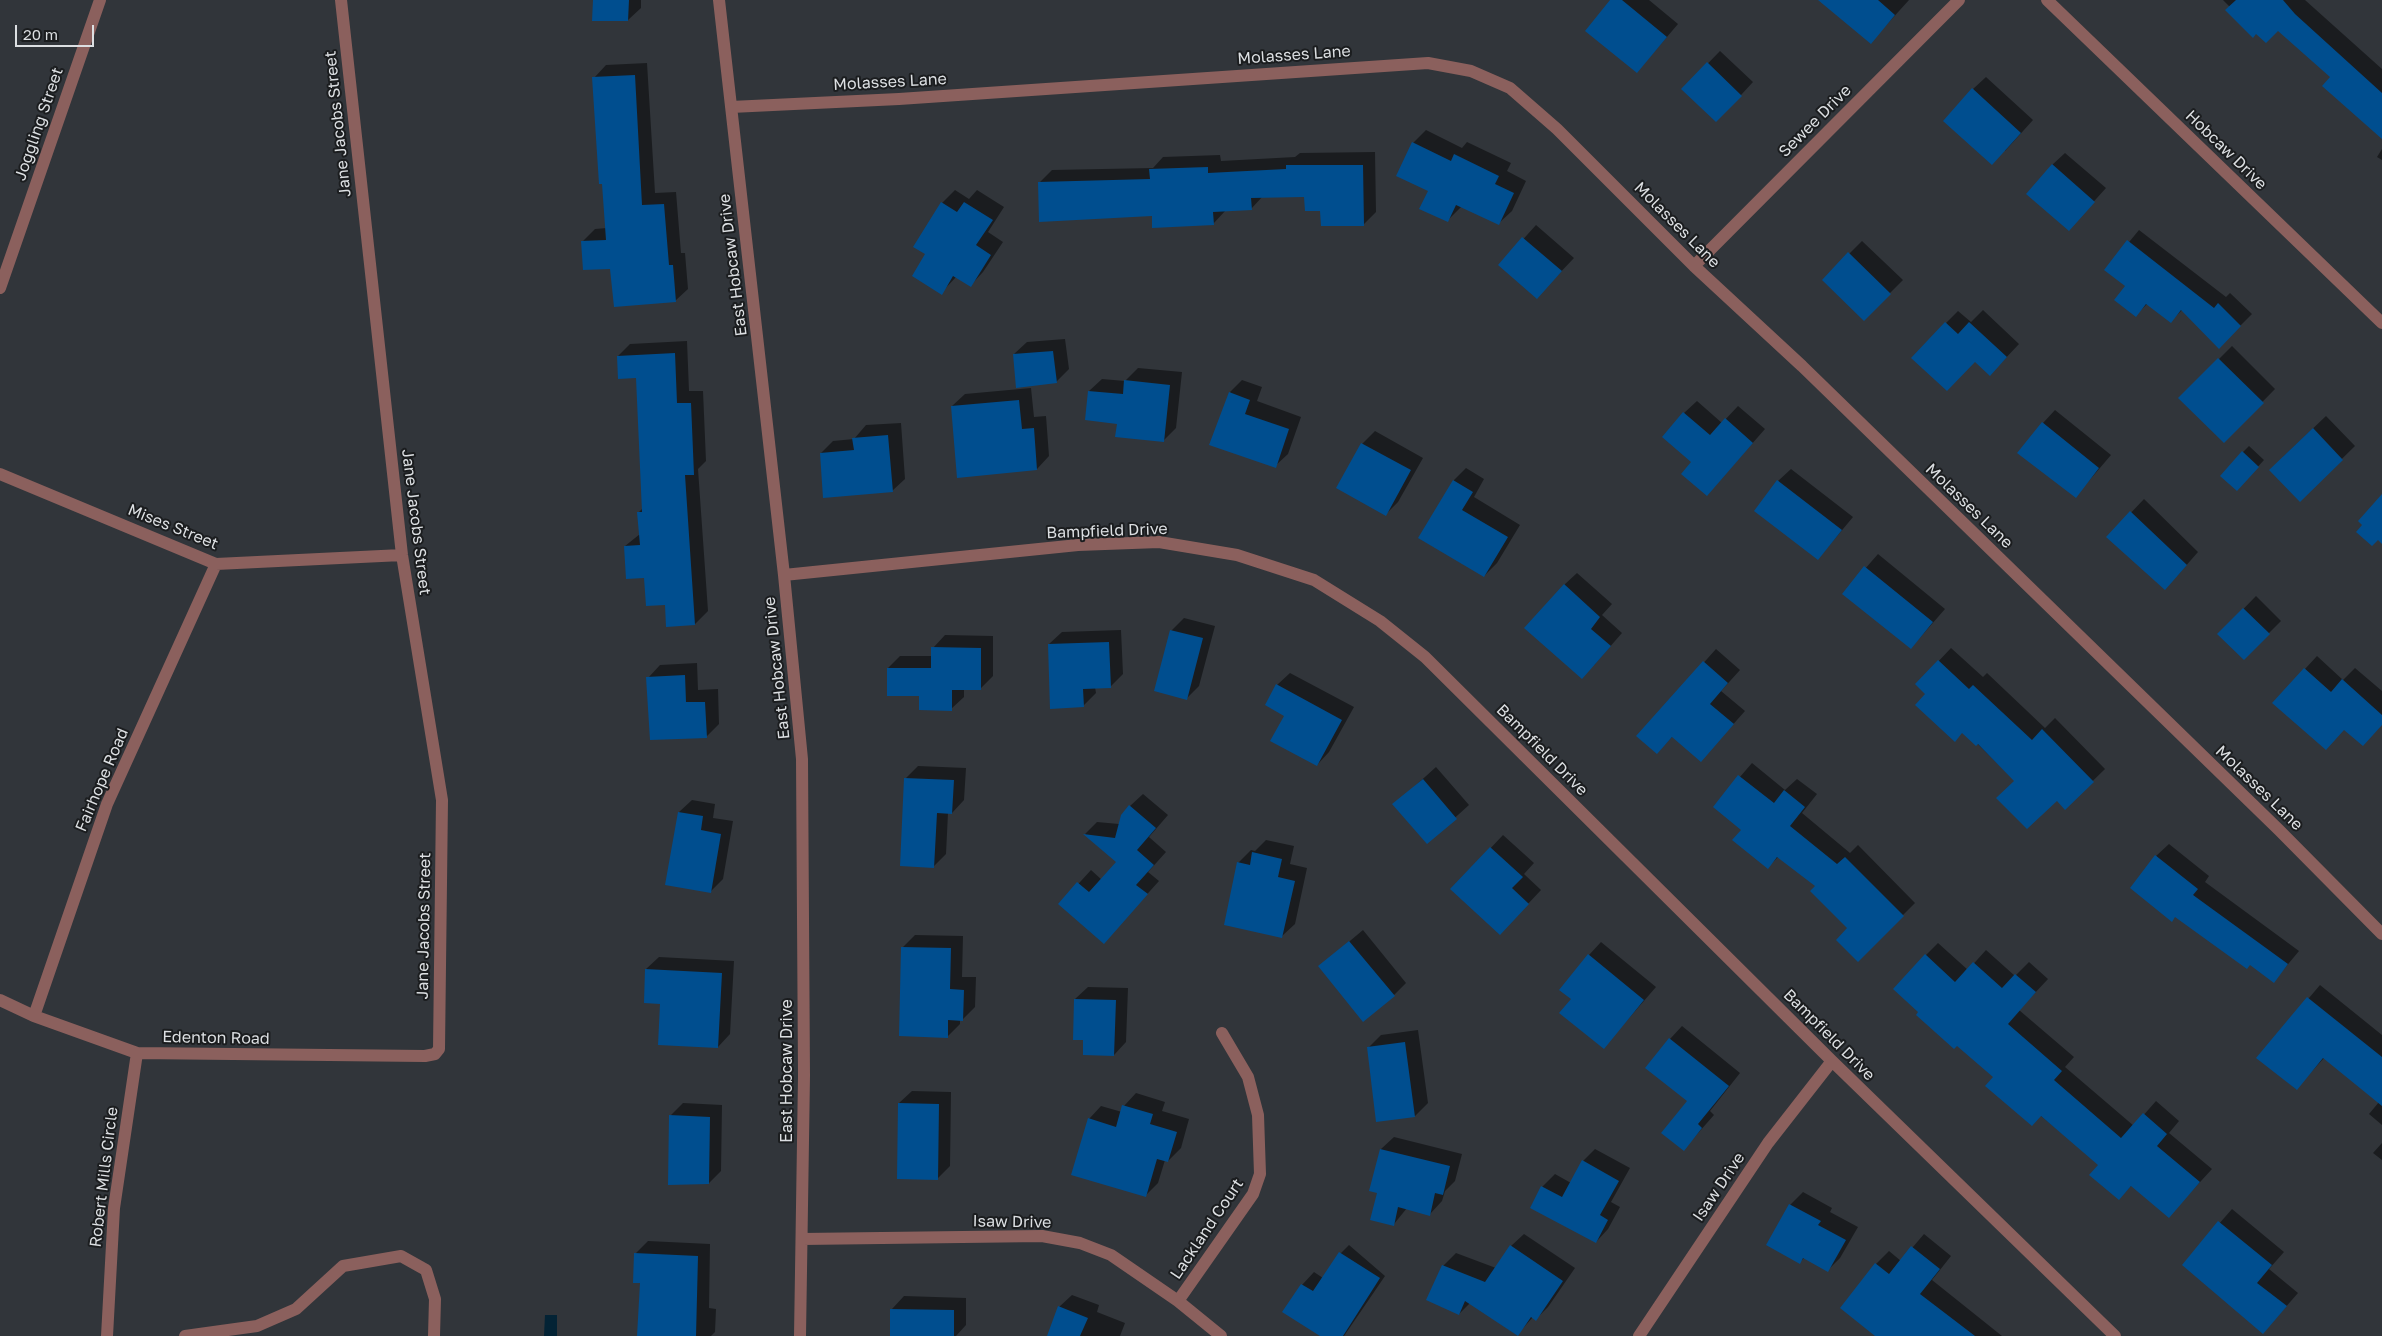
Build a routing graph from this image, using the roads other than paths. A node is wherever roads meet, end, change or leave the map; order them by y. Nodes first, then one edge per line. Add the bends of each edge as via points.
1 (100, 0) edge
2 (341, 0) edge
3 (719, 0) edge
4 (1959, 0) edge
5 (2047, 0) edge
6 (731, 107) junction
7 (1694, 266) junction
8 (0, 288) edge
9 (2382, 323) edge
10 (0, 474) edge
11 (402, 555) junction
12 (216, 564) junction
13 (784, 575) junction
14 (2382, 934) edge
15 (0, 1000) edge
16 (34, 1016) junction
17 (1222, 1032) dead end
18 (439, 1049) joint
19 (137, 1053) junction
20 (1832, 1061) junction
21 (802, 1239) junction
22 (1178, 1301) junction
23 (107, 1336) edge
24 (185, 1336) edge
25 (434, 1336) edge
26 (800, 1336) edge
27 (1221, 1336) edge
28 (1639, 1336) edge
29 (2115, 1336) edge

1 - 8 street, Joggling Street
2 - 11 street, Jane Jacobs Street
3 - 6 street, East Hobcaw Drive
4 - 7 street, Sewee Drive
5 - 9 street, Hobcaw Drive
6 - 7 street, Molasses Lane via 899,99 1428,63 1472,71 1510,88 1557,128
6 - 13 street, East Hobcaw Drive
7 - 14 street, Molasses Lane via 1873,435
10 - 12 street, Mises Street
11 - 12 street, Mises Street
11 - 18 street, Jane Jacobs Street via 442,800
12 - 16 street, Fairhope Road via 107,804
13 - 20 street, Bampfield Drive via 1078,545 1159,542 1237,555 1314,580 1380,621 1425,657
13 - 21 street, East Hobcaw Drive via 802,759
15 - 16 street, Edenton Road
16 - 19 street, Edenton Road
17 - 22 street, Lackland Court via 1248,1077 1258,1115 1260,1174 1253,1194
18 - 19 street, Edenton Road via 435,1054 425,1056
19 - 23 street, Robert Mills Circle via 114,1208
20 - 28 street, Isaw Drive via 1768,1143
20 - 29 street, Bampfield Drive
21 - 22 street, Isaw Drive via 1042,1236 1080,1243 1111,1255
21 - 26 street, East Hobcaw Drive
22 - 27 street, Isaw Drive
24 - 25 street via 257,1326 296,1309 342,1266 401,1256 426,1270 435,1300

